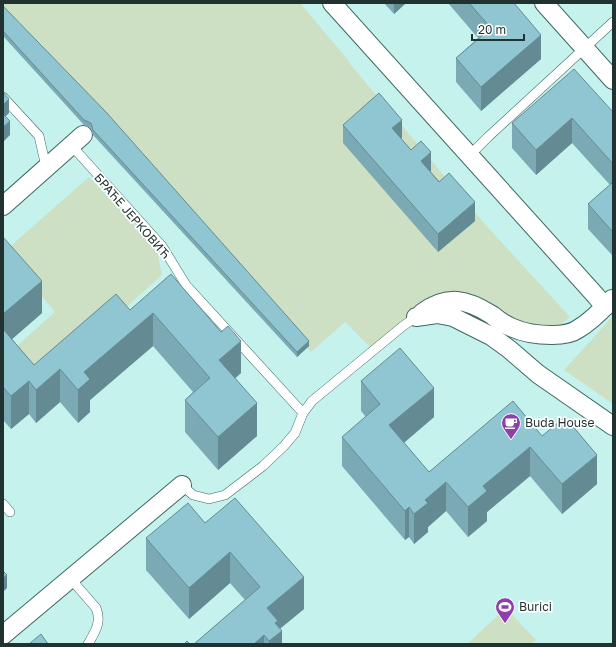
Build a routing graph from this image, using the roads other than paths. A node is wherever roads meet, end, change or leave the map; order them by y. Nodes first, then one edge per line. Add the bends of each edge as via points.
1 (332, 3) edge
2 (544, 3) edge
3 (613, 22) edge
4 (585, 48) junction
5 (613, 80) edge
6 (3, 97) edge
7 (77, 140) joint
8 (470, 155) junction
9 (46, 167) junction
10 (3, 206) edge
11 (609, 302) edge
12 (416, 317) junction
13 (303, 413) junction
14 (613, 426) edge
15 (182, 485) joint
16 (3, 504) edge
17 (10, 512) dead end
18 (70, 578) junction
19 (3, 635) edge
20 (88, 644) edge

1 - 8 street
2 - 4 street
3 - 4 lane
4 - 5 street
4 - 8 lane
6 - 9 lane via 39,136
7 - 9 street, БРАЋЕ ЈЕРКОВИЋ
7 - 13 lane, БРАЋЕ ЈЕРКОВИЋ via 162,246 186,285
8 - 11 street via 596,296
9 - 10 street, БРАЋЕ ЈЕРКОВИЋ
11 - 12 street via 578,330 562,335 536,334 513,328 481,308 455,300 432,306
12 - 13 lane via 330,385
12 - 14 street via 437,314 491,336 538,374
13 - 15 lane via 295,433 284,446 225,495 204,498 193,495
15 - 18 street
16 - 17 lane
18 - 19 street
18 - 20 lane via 96,608 98,614 98,627

